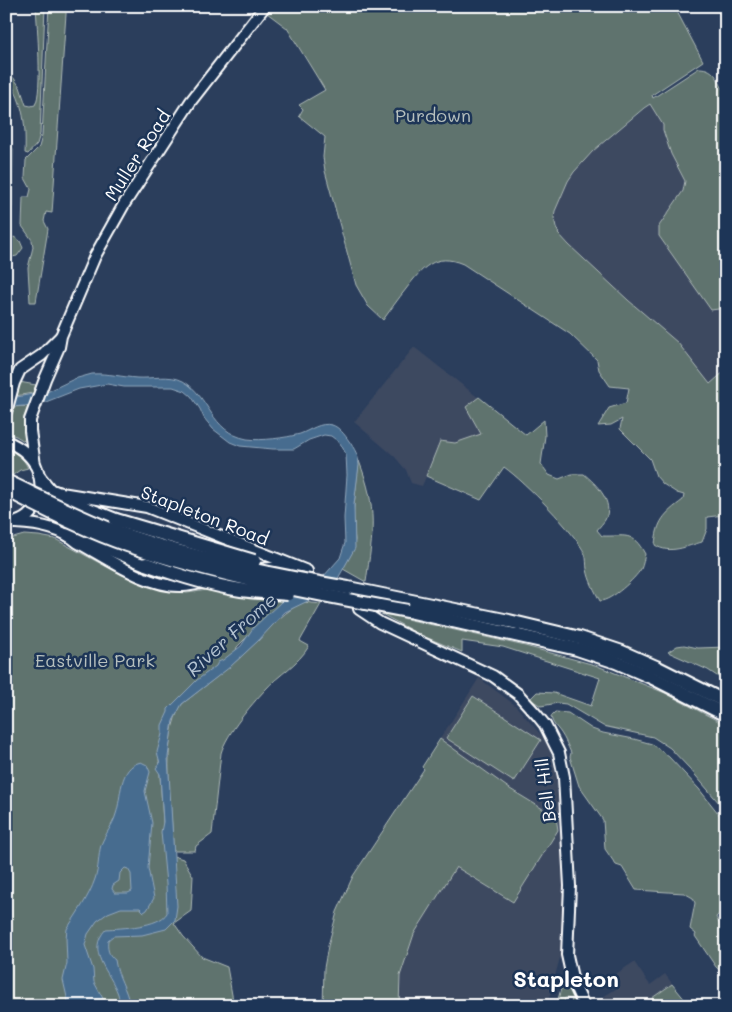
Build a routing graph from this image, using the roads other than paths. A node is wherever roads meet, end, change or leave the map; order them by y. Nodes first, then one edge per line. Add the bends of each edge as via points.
1 (265, 6) edge
2 (60, 336) junction
3 (6, 412) edge
4 (6, 442) edge
5 (37, 469) junction
6 (6, 480) edge
7 (6, 490) edge
8 (55, 492) junction
9 (10, 524) edge
10 (69, 535) junction
11 (238, 544) junction
12 (293, 566) junction
13 (244, 571) junction
14 (307, 571) dead end
15 (347, 594) junction
16 (409, 606) junction
17 (363, 612) dead end
18 (726, 702) edge
19 (726, 714) edge
20 (584, 1006) edge

1 - 2 main road, Muller Road via 191,101 123,206 95,256
2 - 3 main road, Muller Road via 42,355 20,370
2 - 5 main road, Muller Road via 30,428
4 - 5 main road via 22,449
5 - 8 main road
5 - 9 main road, Muller Road via 40,490 37,504 29,516
6 - 15 highway, bridge via 135,538
7 - 15 highway, bridge via 125,544 181,562
8 - 11 main road, Stapleton Road via 147,507
8 - 15 highway, bridge via 116,520
9 - 10 main road via 38,525
10 - 13 main road via 156,583 196,585
10 - 15 highway, bridge via 180,576 242,590
11 - 12 main road, Stapleton Road
11 - 13 main road via 247,558
12 - 13 main road
12 - 14 main road, Stapleton Road
15 - 16 highway, bridge
16 - 18 highway via 509,621 580,638 622,652
16 - 19 highway via 616,662
17 - 20 main road, Bell Hill via 510,686 550,734 559,753 564,776 570,886 567,955 571,977

